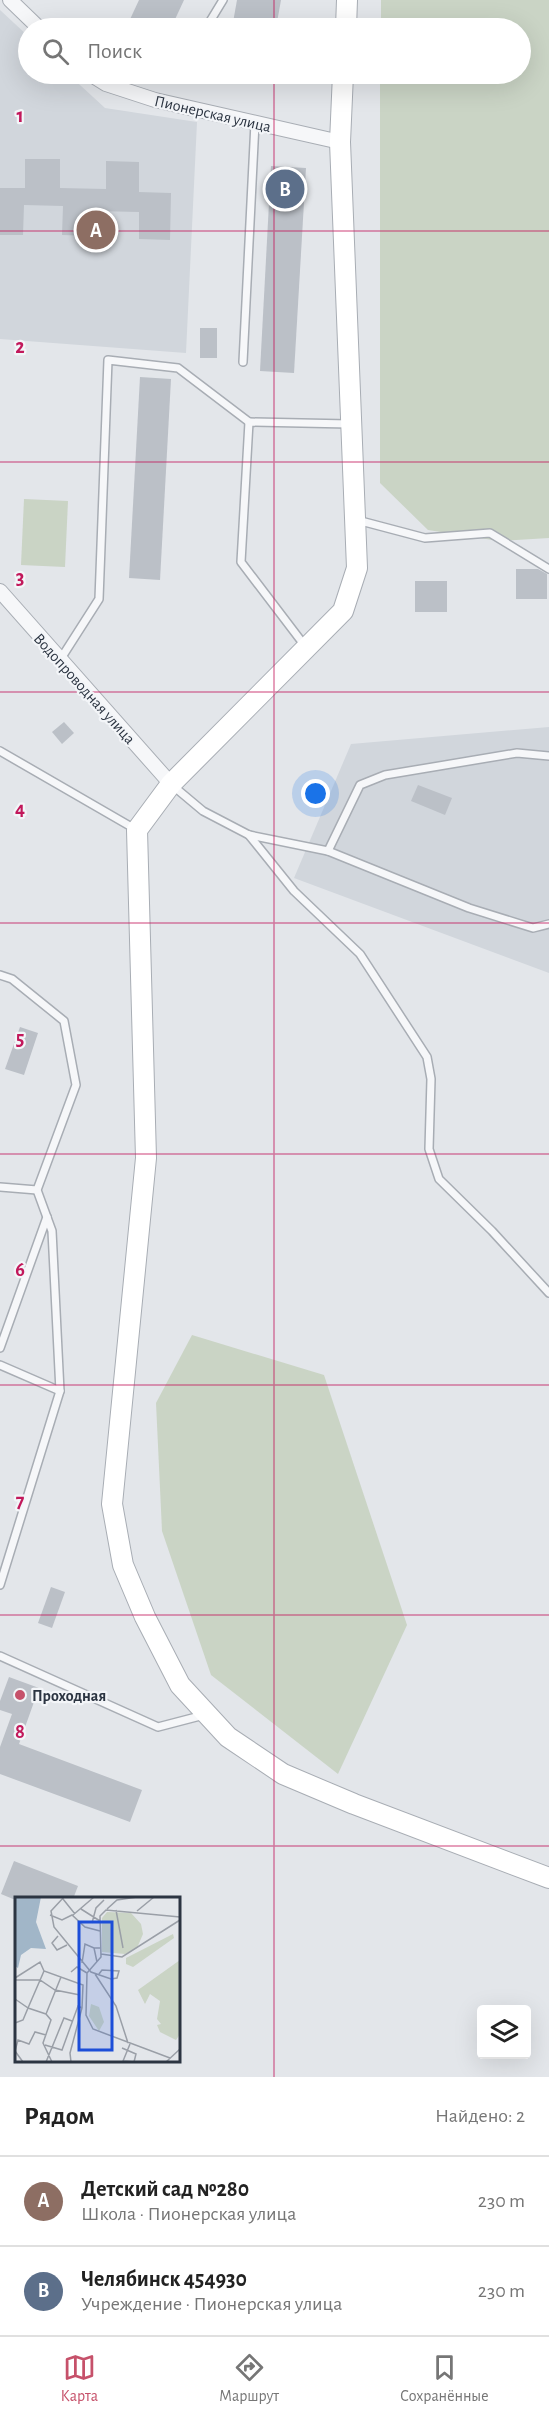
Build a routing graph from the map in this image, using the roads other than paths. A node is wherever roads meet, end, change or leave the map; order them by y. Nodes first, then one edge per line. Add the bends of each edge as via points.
1 (10, 0) edge
2 (223, 0) edge
3 (347, 0) edge
4 (29, 18) edge
5 (212, 18) edge
6 (346, 18) edge
7 (106, 84) edge
8 (343, 84) edge
9 (255, 123) junction
10 (340, 142) junction
11 (243, 362) dead end
12 (249, 422) junction
13 (351, 424) junction
14 (356, 519) junction
15 (549, 569) edge
16 (0, 591) edge
17 (306, 647) junction
18 (60, 660) junction
19 (0, 750) edge
20 (549, 756) edge
21 (171, 784) junction
22 (137, 830) junction
23 (249, 835) junction
24 (328, 851) junction
25 (549, 924) edge
26 (0, 975) edge
27 (0, 1187) edge
28 (37, 1190) junction
29 (47, 1217) junction
30 (549, 1293) edge
31 (0, 1348) edge
32 (0, 1365) edge
33 (60, 1391) junction
34 (0, 1585) edge
35 (0, 1656) edge
36 (207, 1714) junction
37 (549, 1878) edge

1 - 4 street
2 - 5 lane
3 - 6 street
7 - 9 street, Пионерская улица
8 - 10 street
9 - 10 street, Пионерская улица
9 - 11 lane
10 - 13 street
12 - 13 lane
12 - 17 lane via 241,562
12 - 18 lane via 178,368 108,360 99,599
13 - 14 street
14 - 15 lane via 425,538 490,533
14 - 17 street via 357,568 343,611
16 - 18 street, Водопроводная улица
17 - 21 street
18 - 21 street, Водопроводная улица
19 - 22 lane
20 - 24 lane via 517,753 385,775 360,785
21 - 22 street
21 - 23 lane via 203,811
22 - 36 street via 146,1158 112,1504 123,1565 145,1617 180,1685
23 - 24 lane
23 - 30 lane via 294,891 360,954 427,1057 431,1079 429,1149 439,1179
24 - 25 lane via 470,908 532,928
26 - 28 lane via 12,979 64,1020 76,1085
27 - 28 lane
28 - 29 lane
29 - 31 lane
29 - 33 lane via 52,1231
32 - 33 lane
33 - 34 lane
35 - 36 lane via 158,1727
36 - 37 street via 228,1737 283,1774

